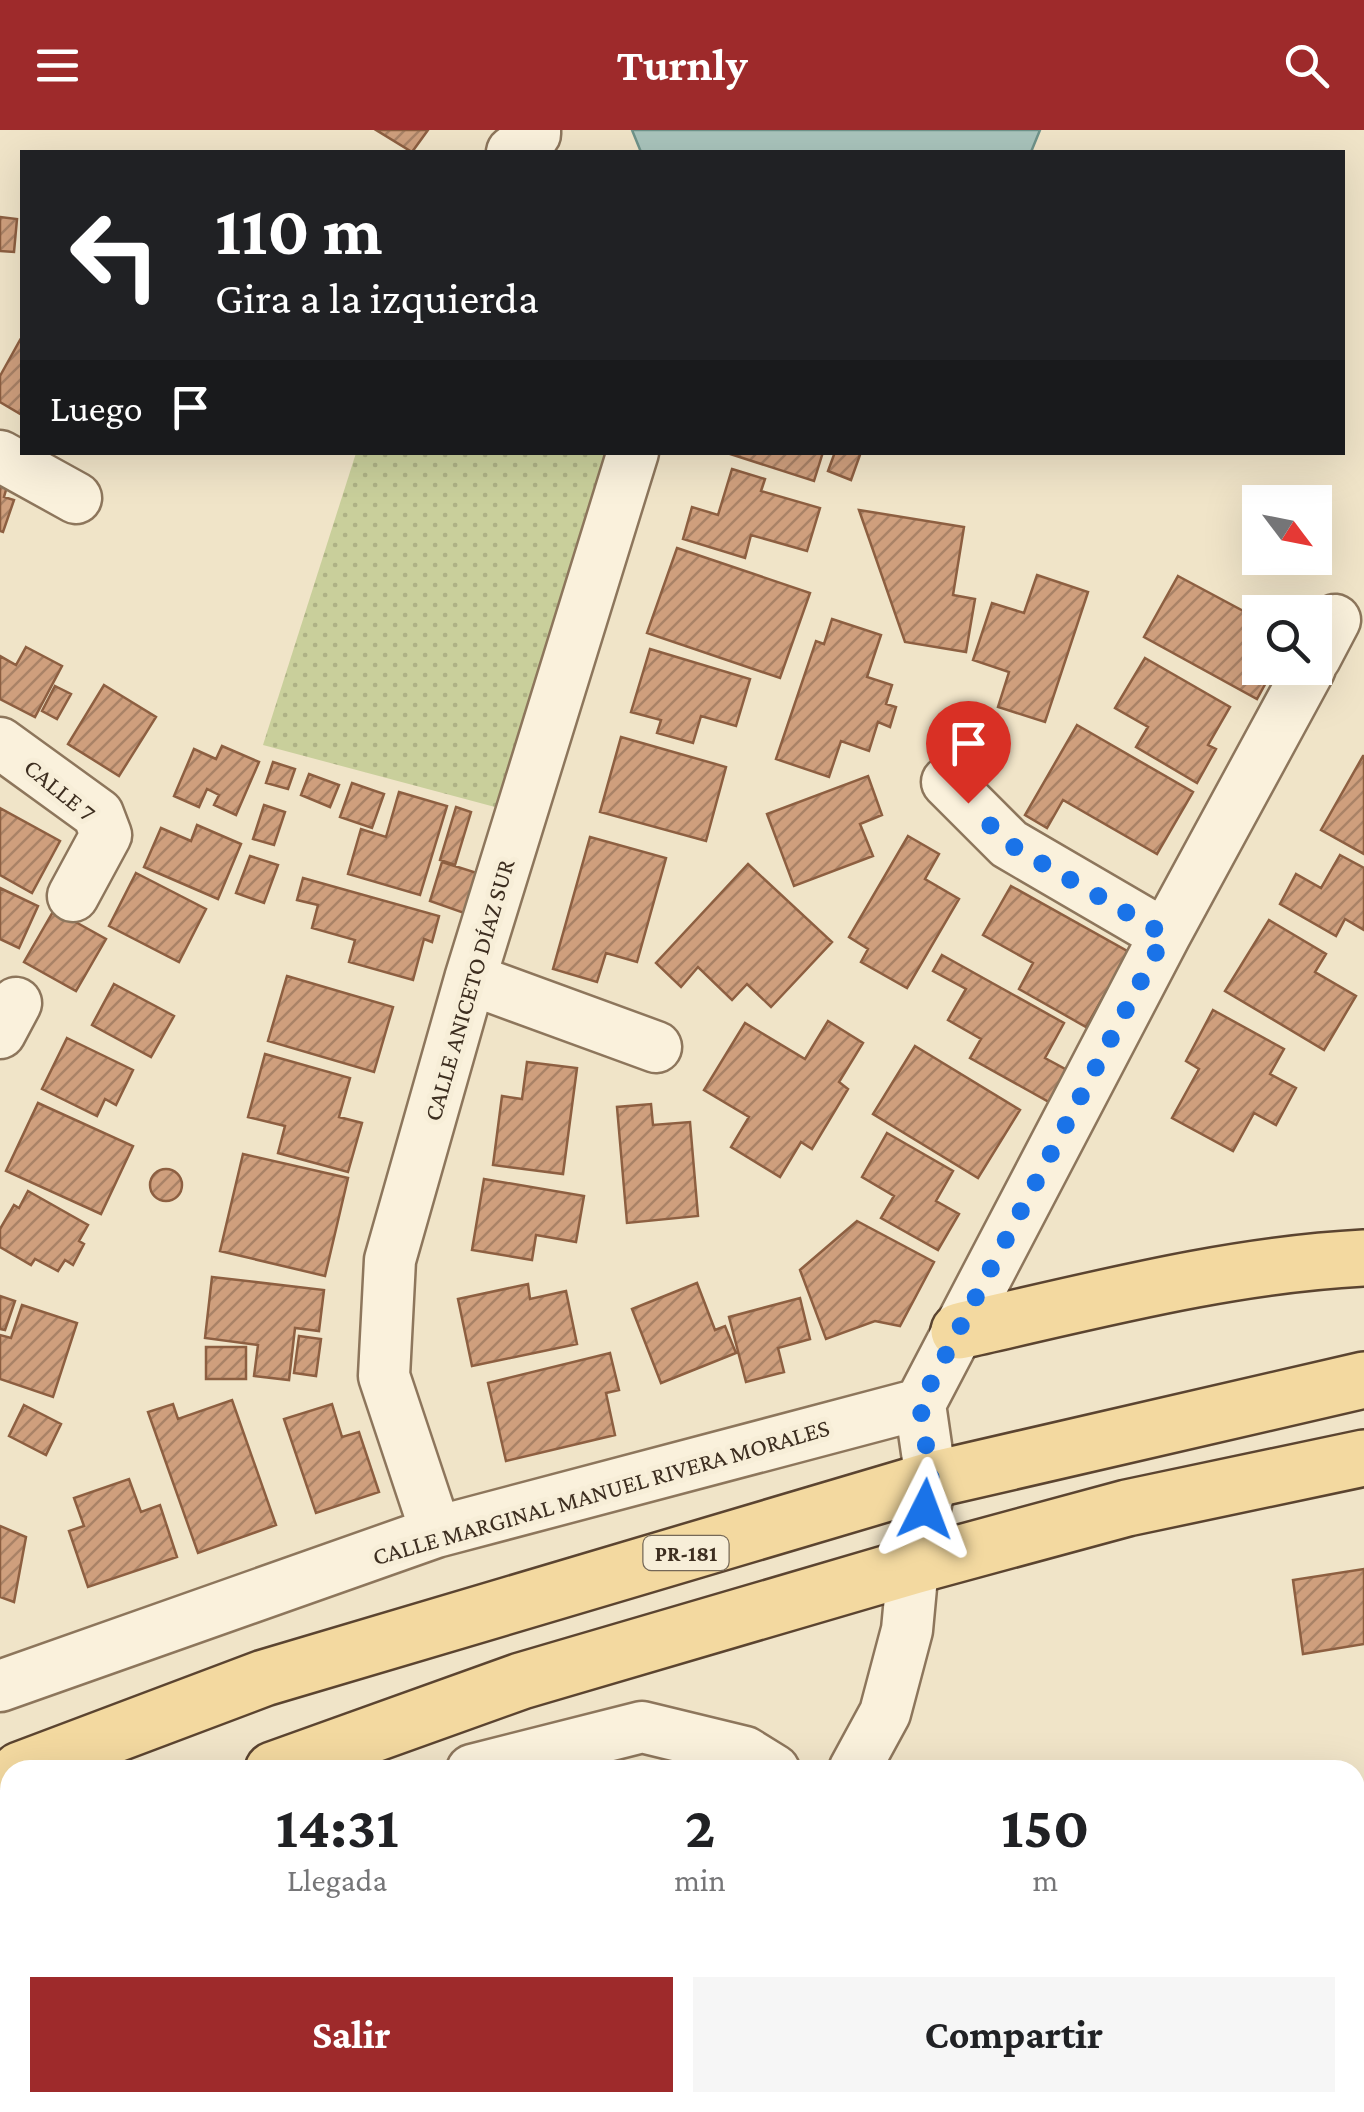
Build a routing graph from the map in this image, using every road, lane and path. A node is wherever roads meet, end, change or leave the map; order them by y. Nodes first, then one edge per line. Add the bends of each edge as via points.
1 (535, 130) edge
2 (514, 150) edge
3 (631, 455) edge
4 (0, 456) edge
5 (76, 498) dead end
6 (1301, 685) edge
7 (0, 743) edge
8 (947, 782) dead end
9 (74, 896) dead end
10 (1165, 935) junction
11 (470, 980) junction
12 (656, 1047) dead end
13 (1354, 1248) edge
14 (959, 1331) junction
15 (1364, 1380) edge
16 (920, 1404) junction
17 (1364, 1458) edge
18 (931, 1480) junction
19 (436, 1532) junction
20 (913, 1566) junction
21 (0, 1686) edge
22 (47, 1760) edge
23 (301, 1760) edge
24 (512, 1760) edge
25 (758, 1760) edge
26 (859, 1760) edge

1 - 2 street
3 - 11 street, CALLE ANICETO DÍAZ SUR
4 - 5 street
6 - 10 street
7 - 9 street, CALLE 7 via 98,814 106,835
8 - 10 street via 1009,844
10 - 14 street
11 - 12 street
11 - 19 street, CALLE ANICETO DÍAZ SUR via 390,1260 384,1376
13 - 14 main road
14 - 16 street
15 - 18 main road, PR-181
16 - 18 street
16 - 19 street, CALLE MARGINAL MANUEL RIVERA MORALES
17 - 20 main road via 1127,1508
18 - 20 street
18 - 22 main road, PR-181 via 264,1678
19 - 21 street, CALLE MARGINAL MANUEL RIVERA MORALES
20 - 23 main road via 521,1681
20 - 26 street via 907,1630 885,1713
24 - 25 street via 642,1728

